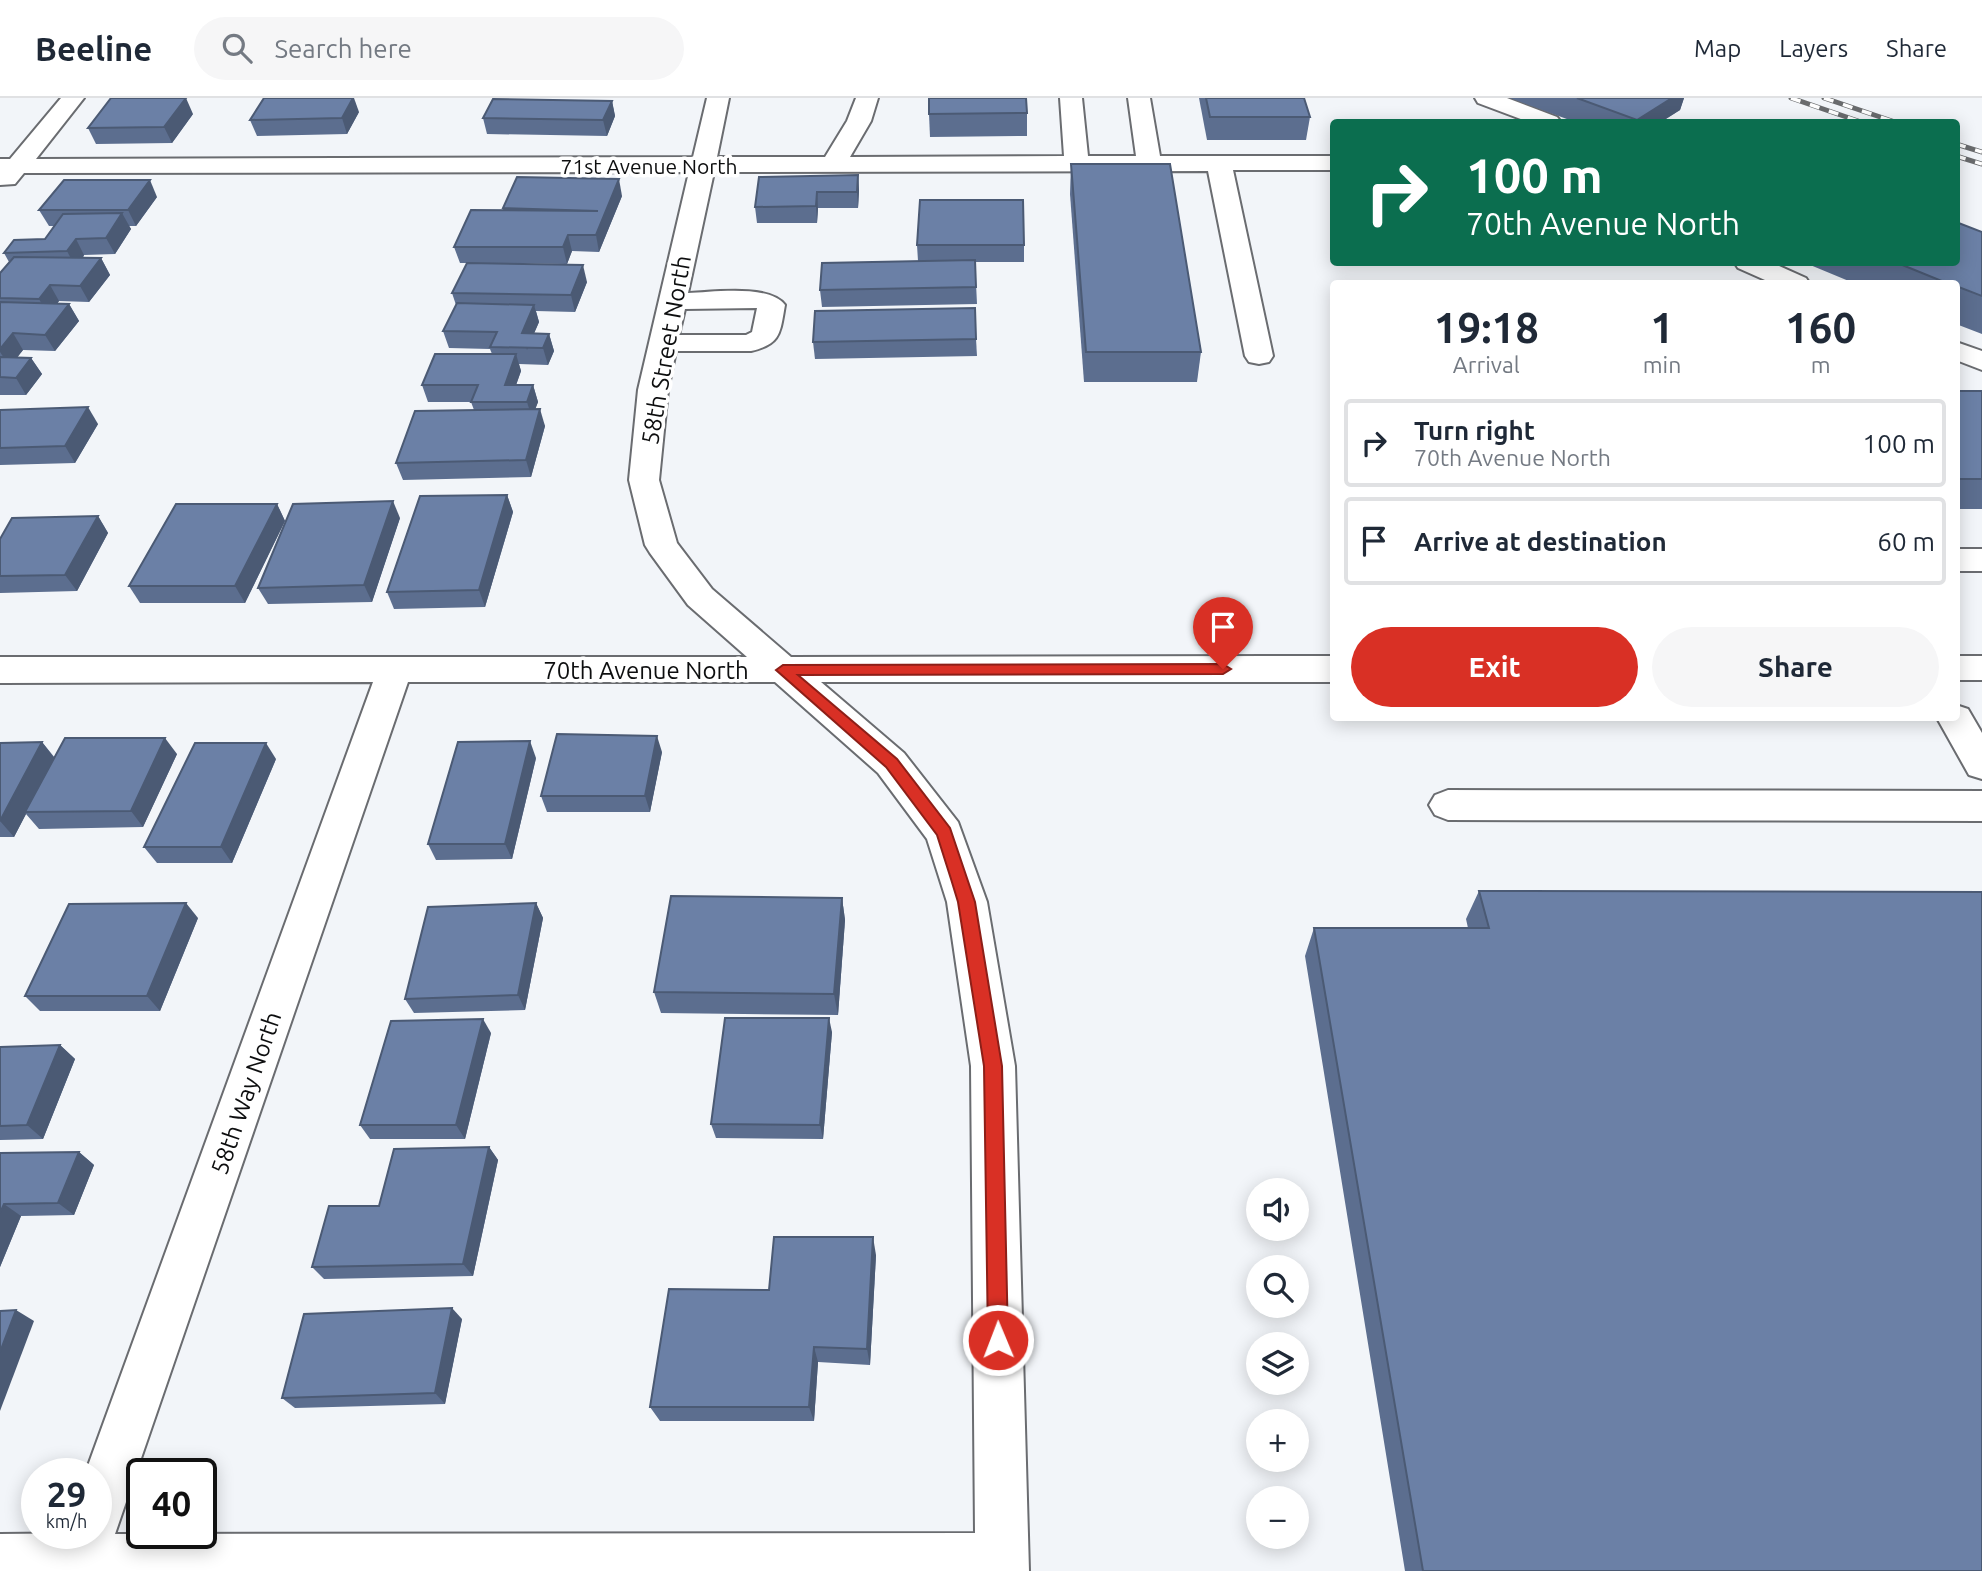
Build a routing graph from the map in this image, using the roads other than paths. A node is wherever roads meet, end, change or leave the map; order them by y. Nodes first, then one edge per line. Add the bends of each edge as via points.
1 (73, 98) edge
2 (718, 98) edge
3 (867, 98) edge
4 (1071, 98) edge
5 (1139, 98) edge
6 (1486, 98) edge
7 (1541, 119) edge
8 (1149, 163) junction
9 (1219, 163) junction
10 (1330, 163) edge
11 (1077, 164) junction
12 (9, 166) edge
13 (832, 166) junction
14 (701, 167) junction
15 (0, 186) edge
16 (1756, 266) edge
17 (1788, 280) edge
18 (672, 301) junction
19 (663, 343) junction
20 (1960, 353) edge
21 (1259, 356) dead end
22 (1982, 361) edge
23 (1960, 560) edge
24 (1982, 560) edge
25 (1960, 668) edge
26 (1982, 668) edge
27 (1330, 669) edge
28 (0, 670) edge
29 (395, 670) junction
30 (783, 670) junction
31 (1957, 721) edge
32 (1982, 765) edge
33 (1448, 805) dead end
34 (1982, 806) edge
35 (112, 1471) edge
36 (112, 1546) edge
37 (64, 1549) edge
38 (0, 1561) edge
39 (1002, 1565) edge

1 - 12 street
2 - 14 street, 58th Street North
3 - 13 street
4 - 11 street
5 - 8 street
6 - 7 street
8 - 9 street, 71st Avenue North
8 - 11 street, 71st Avenue North
9 - 10 street, 71st Avenue North
9 - 21 street
11 - 13 street, 71st Avenue North
12 - 14 street, 71st Avenue North
12 - 15 street
13 - 14 street, 71st Avenue North
14 - 18 street, 58th Street North
16 - 17 street
18 - 19 street, 58th Street North
18 - 19 street via 762,300 771,305 765,336 751,343
19 - 30 street, 58th Street North via 644,480 661,545 700,597
20 - 22 street
23 - 24 street
25 - 26 street
27 - 30 street, 70th Avenue North
28 - 29 street, 70th Avenue North
29 - 30 street, 70th Avenue North
29 - 35 street, 58th Way North
30 - 39 street, 58th Street North via 891,763 944,833 967,902 993,1066
31 - 32 street
33 - 34 street
36 - 39 street
37 - 38 street

